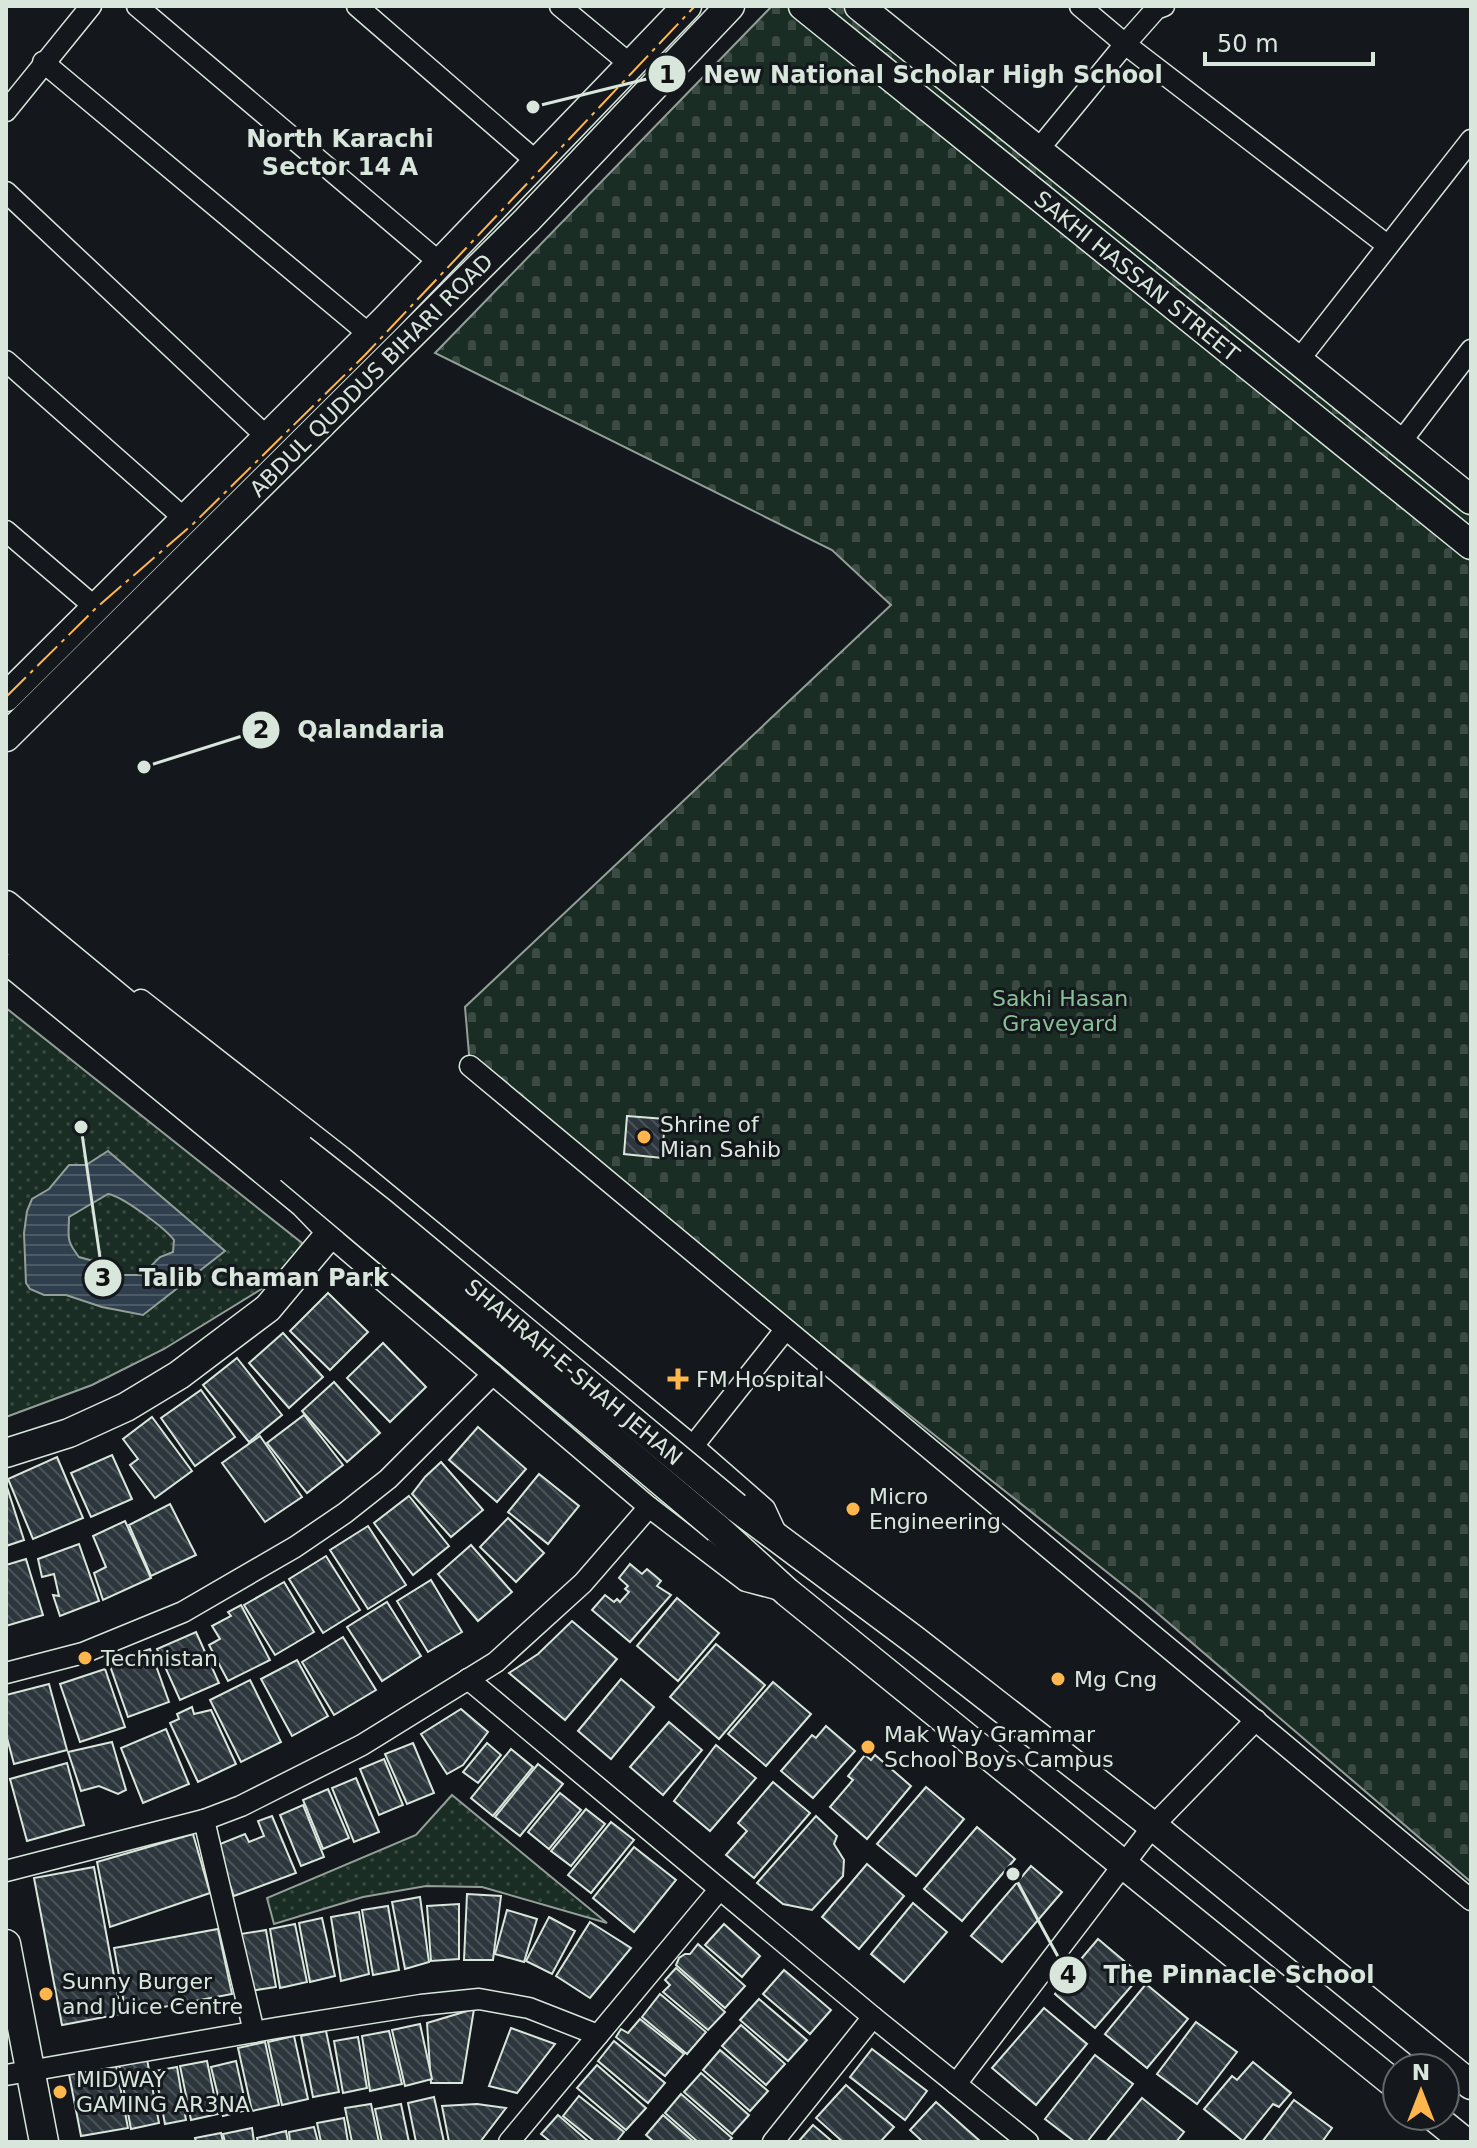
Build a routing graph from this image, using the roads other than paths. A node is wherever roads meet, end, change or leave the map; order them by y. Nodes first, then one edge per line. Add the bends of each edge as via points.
1 (91, 6) edge
2 (357, 6) edge
3 (560, 6) edge
4 (687, 6) edge
5 (730, 6) edge
6 (803, 6) edge
7 (859, 6) edge
8 (1080, 6) edge
9 (1164, 6) edge
10 (142, 7) edge
11 (1125, 44) junction
12 (43, 62) junction
13 (631, 65) junction
14 (6, 111) edge
15 (1471, 140) edge
16 (1038, 150) junction
17 (537, 162) junction
18 (6, 192) edge
19 (1387, 245) junction
20 (440, 263) junction
21 (370, 335) junction
22 (1471, 350) edge
23 (6, 361) edge
24 (1298, 361) junction
25 (267, 437) junction
26 (1400, 443) junction
27 (1471, 500) edge
28 (185, 519) junction
29 (6, 531) edge
30 (1471, 545) edge
31 (96, 608) junction
32 (6, 697) edge
33 (6, 737) edge
34 (6, 894) edge
35 (6, 905) edge
36 (6, 934) edge
37 (6, 964) edge
38 (470, 1066) dead end
39 (342, 1157) junction
40 (301, 1206) junction
41 (329, 1235) junction
42 (785, 1330) junction
43 (493, 1374) junction
44 (693, 1446) junction
45 (6, 1453) edge
46 (649, 1507) junction
47 (780, 1542) junction
48 (787, 1592) junction
49 (6, 1673) edge
50 (468, 1679) junction
51 (1256, 1720) junction
52 (204, 1820) junction
53 (1153, 1826) junction
54 (1122, 1864) junction
55 (6, 1871) edge
56 (719, 1890) junction
57 (1471, 1900) edge
58 (6, 1944) edge
59 (873, 2017) junction
60 (254, 2032) junction
61 (598, 2035) junction
62 (18, 2073) edge
63 (1381, 2073) edge
64 (956, 2084) junction
65 (1471, 2085) edge
66 (44, 2142) edge
67 (509, 2142) edge
68 (773, 2142) edge
69 (1028, 2142) edge

1 - 12 street
2 - 17 street
3 - 13 street
4 - 13 main road, ABDUL QUDDUS BIHARI ROAD
5 - 33 main road, ABDUL QUDDUS BIHARI ROAD via 527,220
6 - 30 main road, SAKHI HASSAN STREET
7 - 16 main road, SAKHI HASSAN STREET
8 - 11 street
9 - 11 street
10 - 20 street
11 - 16 street
11 - 19 street
12 - 14 street
12 - 21 street
13 - 17 main road, ABDUL QUDDUS BIHARI ROAD
15 - 19 street
16 - 24 main road, SAKHI HASSAN STREET
17 - 20 main road, ABDUL QUDDUS BIHARI ROAD
18 - 25 street
19 - 24 street
20 - 21 main road, ABDUL QUDDUS BIHARI ROAD
21 - 25 main road, ABDUL QUDDUS BIHARI ROAD
22 - 26 street
23 - 28 street
24 - 26 main road, SAKHI HASSAN STREET
25 - 28 main road, ABDUL QUDDUS BIHARI ROAD
26 - 27 main road, SAKHI HASSAN STREET
28 - 31 main road, ABDUL QUDDUS BIHARI ROAD
29 - 31 street
31 - 32 main road, ABDUL QUDDUS BIHARI ROAD
34 - 39 street
35 - 47 main road, SHAHRAH-E-SHAH JEHAN, bridge
36 - 48 main road, SHAHRAH-E-SHAH JEHAN, bridge via 488,1334
37 - 40 street
38 - 42 street
39 - 40 street
39 - 44 street
40 - 41 street
41 - 43 street
41 - 45 main road via 268,1308 179,1375 69,1433
42 - 44 street
42 - 51 street
43 - 46 street
43 - 49 street via 388,1479 295,1547 183,1612 83,1653
44 - 47 street via 765,1509
46 - 48 street via 746,1581
46 - 50 street via 583,1583 496,1662
47 - 53 main road, SHAHRAH-E-SHAH JEHAN
48 - 54 main road, SHAHRAH-E-SHAH JEHAN
50 - 52 street via 362,1745
50 - 56 street
51 - 53 street
51 - 57 street
52 - 55 street
52 - 60 street
53 - 54 street
53 - 65 main road, SHAHRAH-E-SHAH JEHAN
54 - 63 main road, SHAHRAH-E-SHAH JEHAN
54 - 64 street
56 - 59 street
56 - 61 street
58 - 62 main road
59 - 64 street
59 - 68 street
60 - 61 street via 479,1999 529,2008
60 - 62 street
61 - 67 street
62 - 66 main road
64 - 69 street

